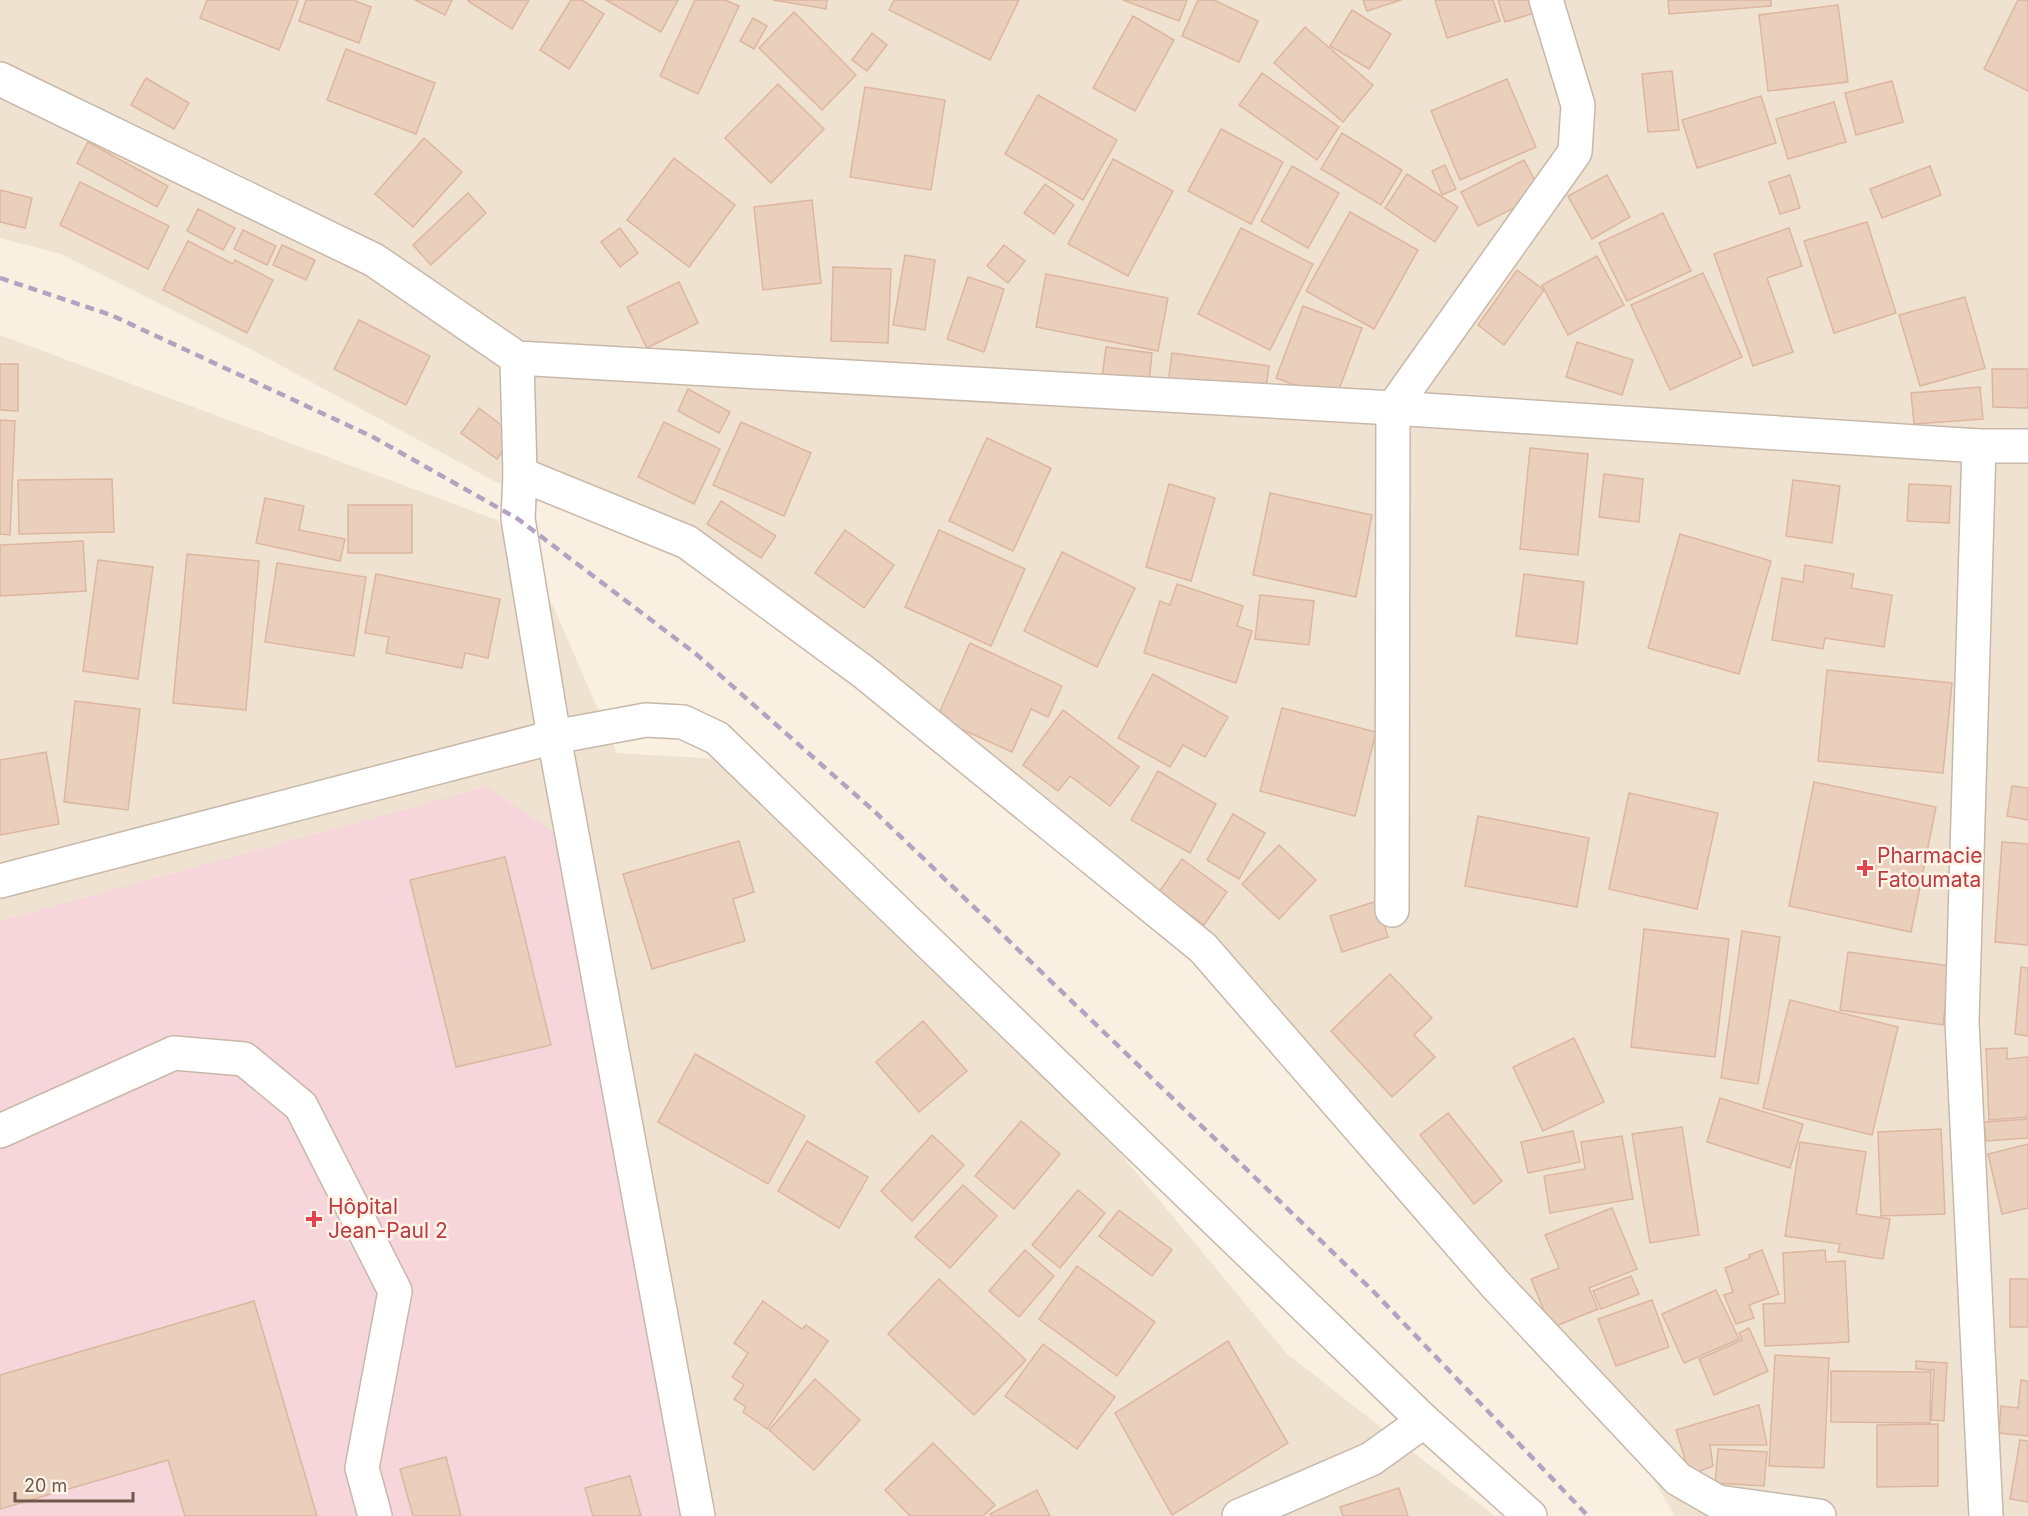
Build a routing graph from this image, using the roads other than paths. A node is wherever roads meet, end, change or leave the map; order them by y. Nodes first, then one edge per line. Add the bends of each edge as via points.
1 (1546, 0) edge
2 (0, 80) edge
3 (517, 358) junction
4 (1393, 408) junction
5 (1978, 446) junction
6 (2028, 446) edge
7 (520, 474) junction
8 (555, 736) junction
9 (0, 881) edge
10 (1392, 910) dead end
11 (0, 1131) edge
12 (1424, 1421) junction
13 (375, 1516) edge
14 (698, 1516) edge
15 (1239, 1516) edge
16 (1530, 1516) edge
17 (1819, 1516) edge
18 (1986, 1516) edge

1 - 4 street via 1578,105 1575,152
2 - 3 street via 374,260
3 - 4 street
3 - 7 street
4 - 5 street
4 - 10 street
5 - 6 street
5 - 18 street via 1962,1022
7 - 8 street via 518,519
7 - 17 street via 687,542 865,673 1203,948 1495,1284 1678,1479 1718,1502
8 - 9 street
8 - 12 street via 646,720 683,722 717,738
8 - 14 street
11 - 13 street via 174,1053 244,1059 301,1106 395,1291 362,1468
12 - 15 street via 1371,1459
12 - 16 street

